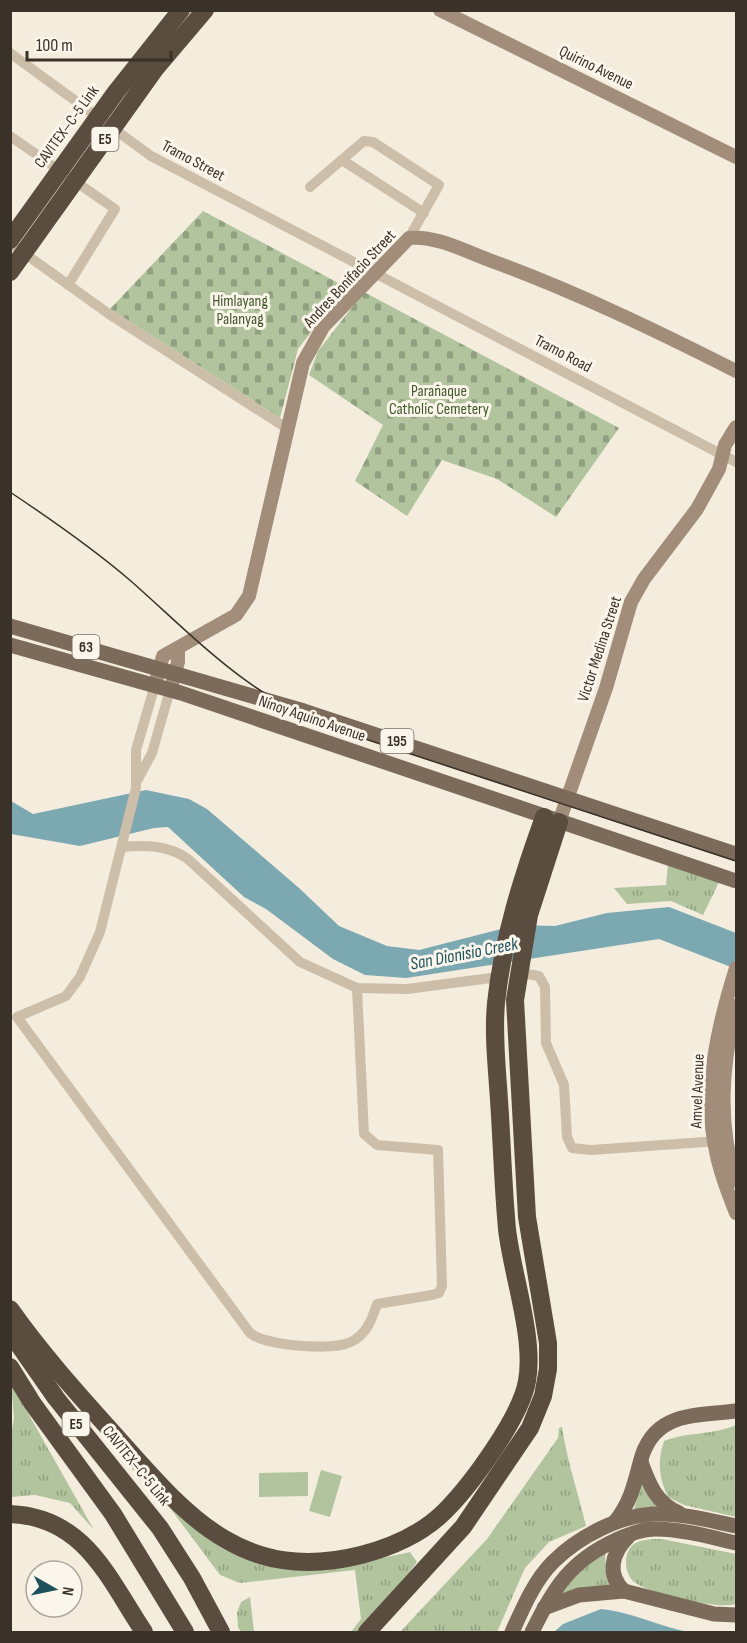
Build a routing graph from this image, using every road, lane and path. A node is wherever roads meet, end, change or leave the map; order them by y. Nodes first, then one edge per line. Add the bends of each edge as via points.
1 (181, 10) edge
2 (205, 10) edge
3 (440, 10) edge
4 (10, 53) edge
5 (10, 136) edge
6 (736, 157) edge
7 (342, 160) junction
8 (310, 187) dead end
9 (424, 213) junction
10 (409, 238) junction
11 (10, 242) edge
12 (10, 272) edge
13 (375, 272) junction
14 (68, 285) junction
15 (736, 371) edge
16 (736, 427) edge
17 (288, 429) junction
18 (722, 454) junction
19 (736, 462) edge
20 (12, 626) edge
21 (13, 646) edge
22 (178, 648) junction
23 (160, 668) junction
24 (175, 672) junction
25 (155, 685) junction
26 (171, 690) junction
27 (137, 785) junction
28 (567, 798) junction
29 (551, 819) junction
30 (123, 843) junction
31 (736, 854) edge
32 (736, 881) edge
33 (510, 971) junction
34 (735, 972) edge
35 (357, 988) junction
36 (736, 1006) edge
37 (720, 1141) junction
38 (736, 1181) edge
39 (736, 1213) edge
40 (10, 1309) edge
41 (10, 1332) edge
42 (10, 1366) edge
43 (736, 1412) edge
44 (640, 1461) junction
45 (10, 1514) edge
46 (687, 1516) junction
47 (615, 1522) junction
48 (736, 1526) edge
49 (630, 1534) junction
50 (736, 1543) edge
51 (624, 1590) junction
52 (544, 1608) junction
53 (736, 1615) edge
54 (144, 1632) edge
55 (185, 1632) edge
56 (221, 1632) edge
57 (367, 1632) edge
58 (512, 1632) edge
59 (532, 1632) edge

1 - 11 highway, CAVITEX–C-5 Link / E5, bridge via 137,64
2 - 12 highway, E5, bridge via 155,69
3 - 6 main road, Quirino Avenue
4 - 13 street, Tramo Street via 151,156
5 - 14 street via 115,209
7 - 8 street
7 - 9 street
7 - 9 street via 368,141 436,181 439,190
9 - 10 street
10 - 13 main road, Andres Bonifacio Street
10 - 15 main road, Andres Bonifacio Street via 456,248 553,284
11 - 14 street
13 - 17 main road, Andres Bonifacio Street via 312,345 303,363
13 - 18 street, Tramo Road
14 - 17 street
16 - 18 main road, Victor Medina Street
17 - 22 main road, Andres Bonifacio Street via 249,596 236,615
18 - 19 street, Tramo Road
18 - 28 main road, Victor Medina Street via 719,470 697,509 631,602
20 - 23 main road, Ninoy Aquino Avenue / 63
21 - 25 main road, Ninoy Aquino Avenue / 63
22 - 23 main road, Andres Bonifacio Street via 163,656
22 - 24 main road
23 - 24 main road, Ninoy Aquino Avenue / 195
23 - 25 main road, Andres Bonifacio Street
24 - 26 main road
24 - 28 main road, Ninoy Aquino Avenue / 195 via 434,752
25 - 26 main road, Ninoy Aquino Avenue / 195
25 - 27 street via 136,750
26 - 27 street via 152,753
26 - 29 main road, Ninoy Aquino Avenue / 195
27 - 30 street
28 - 29 main road, Victor Medina Street
28 - 31 main road, Ninoy Aquino Avenue / 195
29 - 32 main road, Ninoy Aquino Avenue / 195
29 - 33 highway via 520,916
30 - 35 street via 175,850 300,962
30 - 35 street via 100,932 74,987 66,996 17,1017 250,1332 263,1341 339,1346 363,1333 377,1304 432,1295 439,1293 442,1286 438,1150 377,1145 364,1134
33 - 35 street via 407,989
33 - 37 street via 539,976 545,987 546,1043 564,1085 567,1137 572,1148
33 - 40 highway via 495,1032 509,1242 527,1346 527,1380 520,1405 504,1431 453,1503 428,1525 394,1545 330,1561 285,1561 234,1546 210,1532 175,1502 62,1375
33 - 57 highway via 527,1217 548,1343 543,1396 530,1428 463,1527
34 - 37 main road, Amvel Avenue via 714,1058 711,1102
36 - 37 main road, Amvel Avenue via 724,1067
37 - 38 main road, Amvel Avenue
37 - 39 main road, Amvel Avenue via 720,1167
41 - 56 highway, CAVITEX–C-5 Link / E5 via 56,1398 160,1528
42 - 55 highway, E5 via 113,1514
43 - 44 main road via 692,1416 663,1424 650,1437
44 - 46 main road via 661,1503
44 - 47 main road via 631,1499
45 - 54 highway via 47,1520 81,1541 105,1570
46 - 47 main road via 658,1514
46 - 48 main road
47 - 58 main road via 553,1562
49 - 50 main road via 673,1530
49 - 51 main road via 613,1562 615,1582
49 - 52 main road via 569,1570
51 - 52 main road via 579,1595
51 - 53 main road via 714,1614
52 - 59 main road

